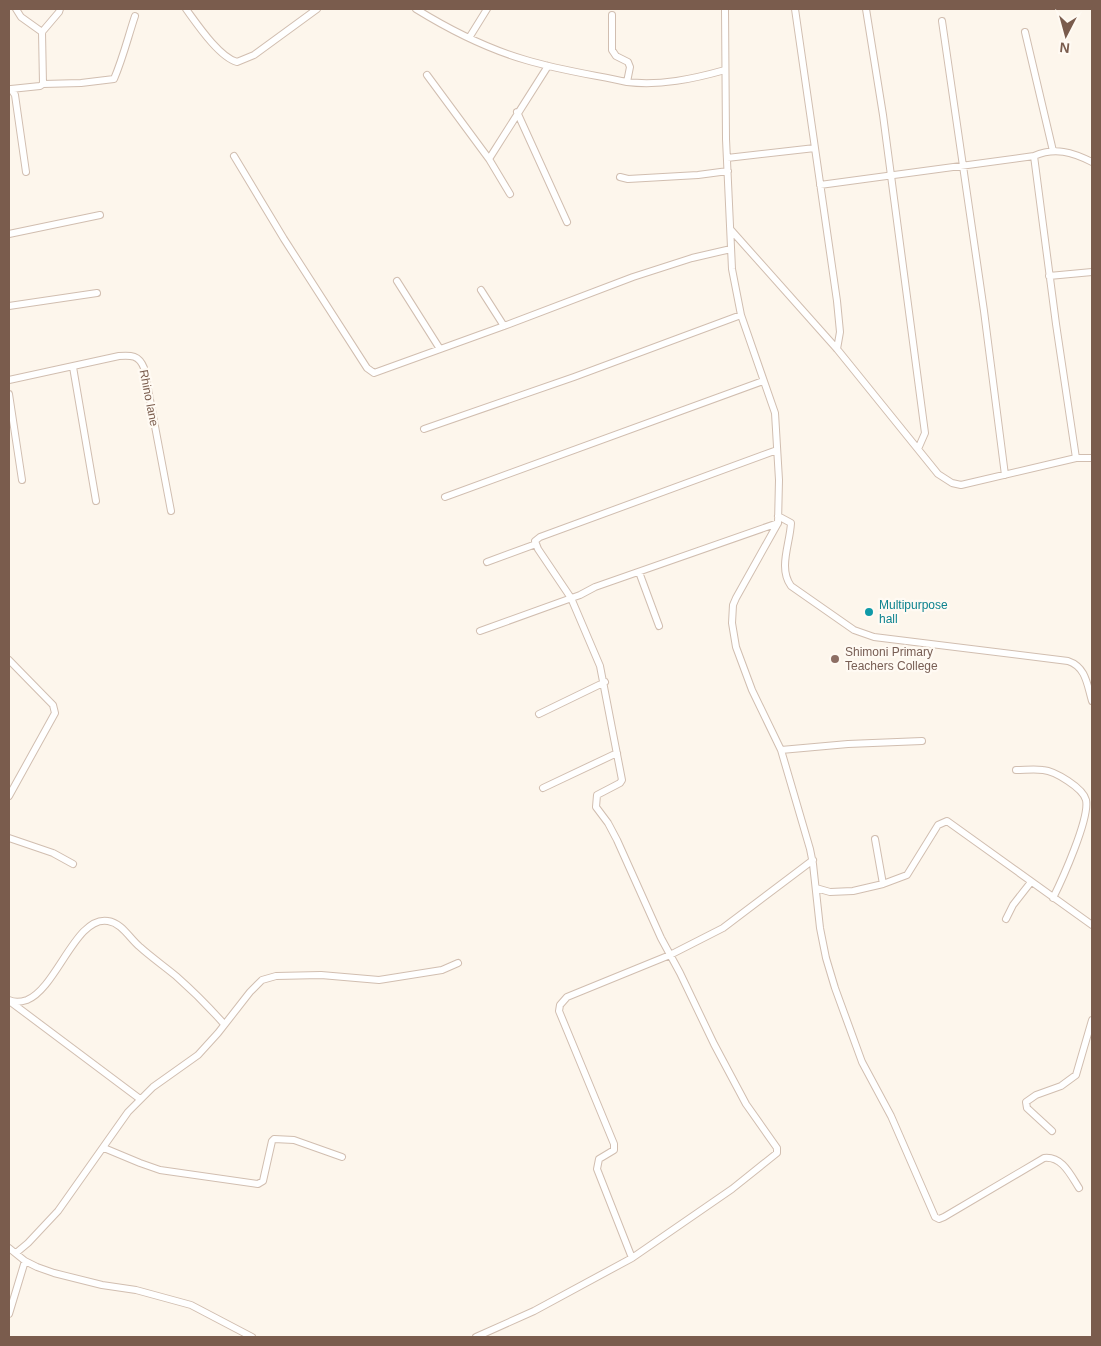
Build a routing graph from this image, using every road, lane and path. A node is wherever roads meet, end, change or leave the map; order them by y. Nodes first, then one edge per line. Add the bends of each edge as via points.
1 (16, 9) edge
2 (60, 9) edge
3 (186, 9) edge
4 (316, 9) edge
5 (416, 9) edge
6 (487, 9) edge
7 (725, 9) edge
8 (795, 9) edge
9 (866, 9) edge
10 (612, 15) dead end
11 (135, 16) dead end
12 (942, 20) dead end
13 (42, 32) junction
14 (1025, 32) dead end
15 (469, 38) junction
16 (548, 66) junction
17 (725, 70) junction
18 (427, 75) dead end
19 (627, 82) junction
20 (44, 84) junction
21 (10, 89) edge
22 (517, 112) junction
23 (815, 148) junction
24 (1053, 151) junction
25 (234, 156) dead end
26 (1034, 156) junction
27 (727, 158) junction
28 (489, 159) junction
29 (1092, 162) edge
30 (962, 165) junction
31 (728, 171) junction
32 (26, 172) dead end
33 (890, 175) junction
34 (620, 177) dead end
35 (820, 185) junction
36 (510, 194) dead end
37 (100, 215) dead end
38 (567, 222) dead end
39 (731, 230) junction
40 (9, 234) edge
41 (731, 249) junction
42 (1092, 272) edge
43 (1049, 276) junction
44 (397, 281) dead end
45 (481, 290) dead end
46 (96, 293) dead end
47 (9, 306) edge
48 (741, 314) junction
49 (504, 326) junction
50 (440, 348) junction
51 (837, 349) junction
52 (73, 367) junction
53 (9, 380) edge
54 (763, 380) junction
55 (9, 394) edge
56 (424, 429) dead end
57 (918, 449) junction
58 (777, 450) junction
59 (1076, 458) junction
60 (1092, 458) edge
61 (1005, 475) junction
62 (22, 480) dead end
63 (445, 497) dead end
64 (96, 501) dead end
65 (171, 511) dead end
66 (778, 519) junction
67 (536, 544) junction
68 (487, 562) dead end
69 (639, 572) junction
70 (571, 598) junction
71 (659, 626) dead end
72 (480, 631) dead end
73 (9, 660) edge
74 (605, 682) junction
75 (1092, 701) edge
76 (540, 714) dead end
77 (922, 741) dead end
78 (781, 750) junction
79 (618, 753) junction
80 (1016, 770) dead end
81 (543, 788) dead end
82 (9, 796) edge
83 (9, 838) edge
84 (875, 839) dead end
85 (813, 860) junction
86 (73, 864) dead end
87 (1031, 882) junction
88 (883, 884) junction
89 (816, 888) junction
90 (1053, 898) junction
91 (1006, 919) dead end
92 (1092, 925) edge
93 (670, 955) junction
94 (458, 963) dead end
95 (10, 1001) edge
96 (1092, 1020) edge
97 (224, 1024) junction
98 (140, 1099) junction
99 (1052, 1131) dead end
100 (104, 1148) junction
101 (342, 1157) dead end
102 (1079, 1188) dead end
103 (9, 1248) edge
104 (16, 1253) junction
105 (632, 1258) junction
106 (25, 1261) junction
107 (9, 1314) edge
108 (252, 1337) edge
109 (476, 1337) edge

1 - 13 street via 20,17
2 - 13 street
3 - 4 street via 217,47 238,62 254,55
5 - 15 street
6 - 15 street
7 - 17 street
8 - 23 street
9 - 33 street
10 - 19 street via 612,50 628,62
11 - 20 street via 114,79
12 - 30 street
13 - 20 street
14 - 24 street
15 - 16 street
16 - 19 street
16 - 22 street
17 - 19 street via 668,82
17 - 27 street
18 - 28 street
20 - 21 street
21 - 32 street via 16,95
22 - 28 street
22 - 38 street
23 - 27 street
23 - 35 street
24 - 26 street
24 - 29 street via 1066,151
25 - 50 street via 370,371 379,372
26 - 30 street
26 - 43 street
27 - 31 street
28 - 36 street
30 - 33 street
30 - 61 street
31 - 34 street
31 - 39 street
33 - 35 street
33 - 57 street via 926,434
35 - 51 street via 840,332
37 - 40 street
39 - 41 street
39 - 51 street
41 - 48 street
41 - 49 street via 633,277
42 - 43 street
43 - 59 street
44 - 50 street
45 - 49 street
46 - 47 street
48 - 54 street
48 - 56 street
49 - 50 street
51 - 57 street
52 - 53 street, Rhino lane
52 - 64 street
52 - 65 street, Rhino lane via 119,356 136,357 142,361
54 - 58 street via 775,412
54 - 63 street
55 - 62 street
57 - 61 street via 938,474 952,483 962,485
58 - 66 street
58 - 67 street via 536,538
59 - 60 street
59 - 61 street
66 - 69 street
66 - 75 street via 791,523 784,568 791,586 854,630 874,636 1068,661 1081,668
66 - 78 street via 736,598 732,623 743,667
67 - 68 street
67 - 70 street
69 - 70 street
69 - 71 street
70 - 72 street
70 - 74 street
73 - 82 street via 52,705 54,713
74 - 76 street
74 - 79 street
77 - 78 street
78 - 85 street
79 - 81 street
79 - 93 street via 622,780 597,795 596,807 617,840
80 - 90 street via 1054,772 1082,792 1086,799 1068,866
83 - 86 street via 53,853
84 - 88 street
85 - 89 street
85 - 93 street via 723,928
87 - 88 street via 947,821 938,825 909,873
87 - 90 street
87 - 91 street
88 - 89 street via 842,893
89 - 102 street via 826,958 859,1053 891,1116 935,1217 944,1217 1044,1158 1059,1161
90 - 92 street
93 - 105 street via 567,997 559,1011 614,1144 614,1150 599,1159 597,1169
93 - 105 street via 746,1104 778,1150 732,1189
94 - 97 street via 442,970 379,980 321,975 269,977 256,985
95 - 97 street via 24,1001 40,992 88,926 106,920 119,926 201,999
95 - 98 street
96 - 99 street via 1076,1075 1061,1086 1026,1102 1027,1108
97 - 98 street via 198,1055
98 - 100 street
100 - 101 street via 160,1170 258,1184 262,1181 274,1139 300,1141
100 - 104 street via 58,1211
103 - 104 street
104 - 106 street
105 - 109 street via 534,1311
106 - 107 street
106 - 108 street via 54,1273 191,1305

